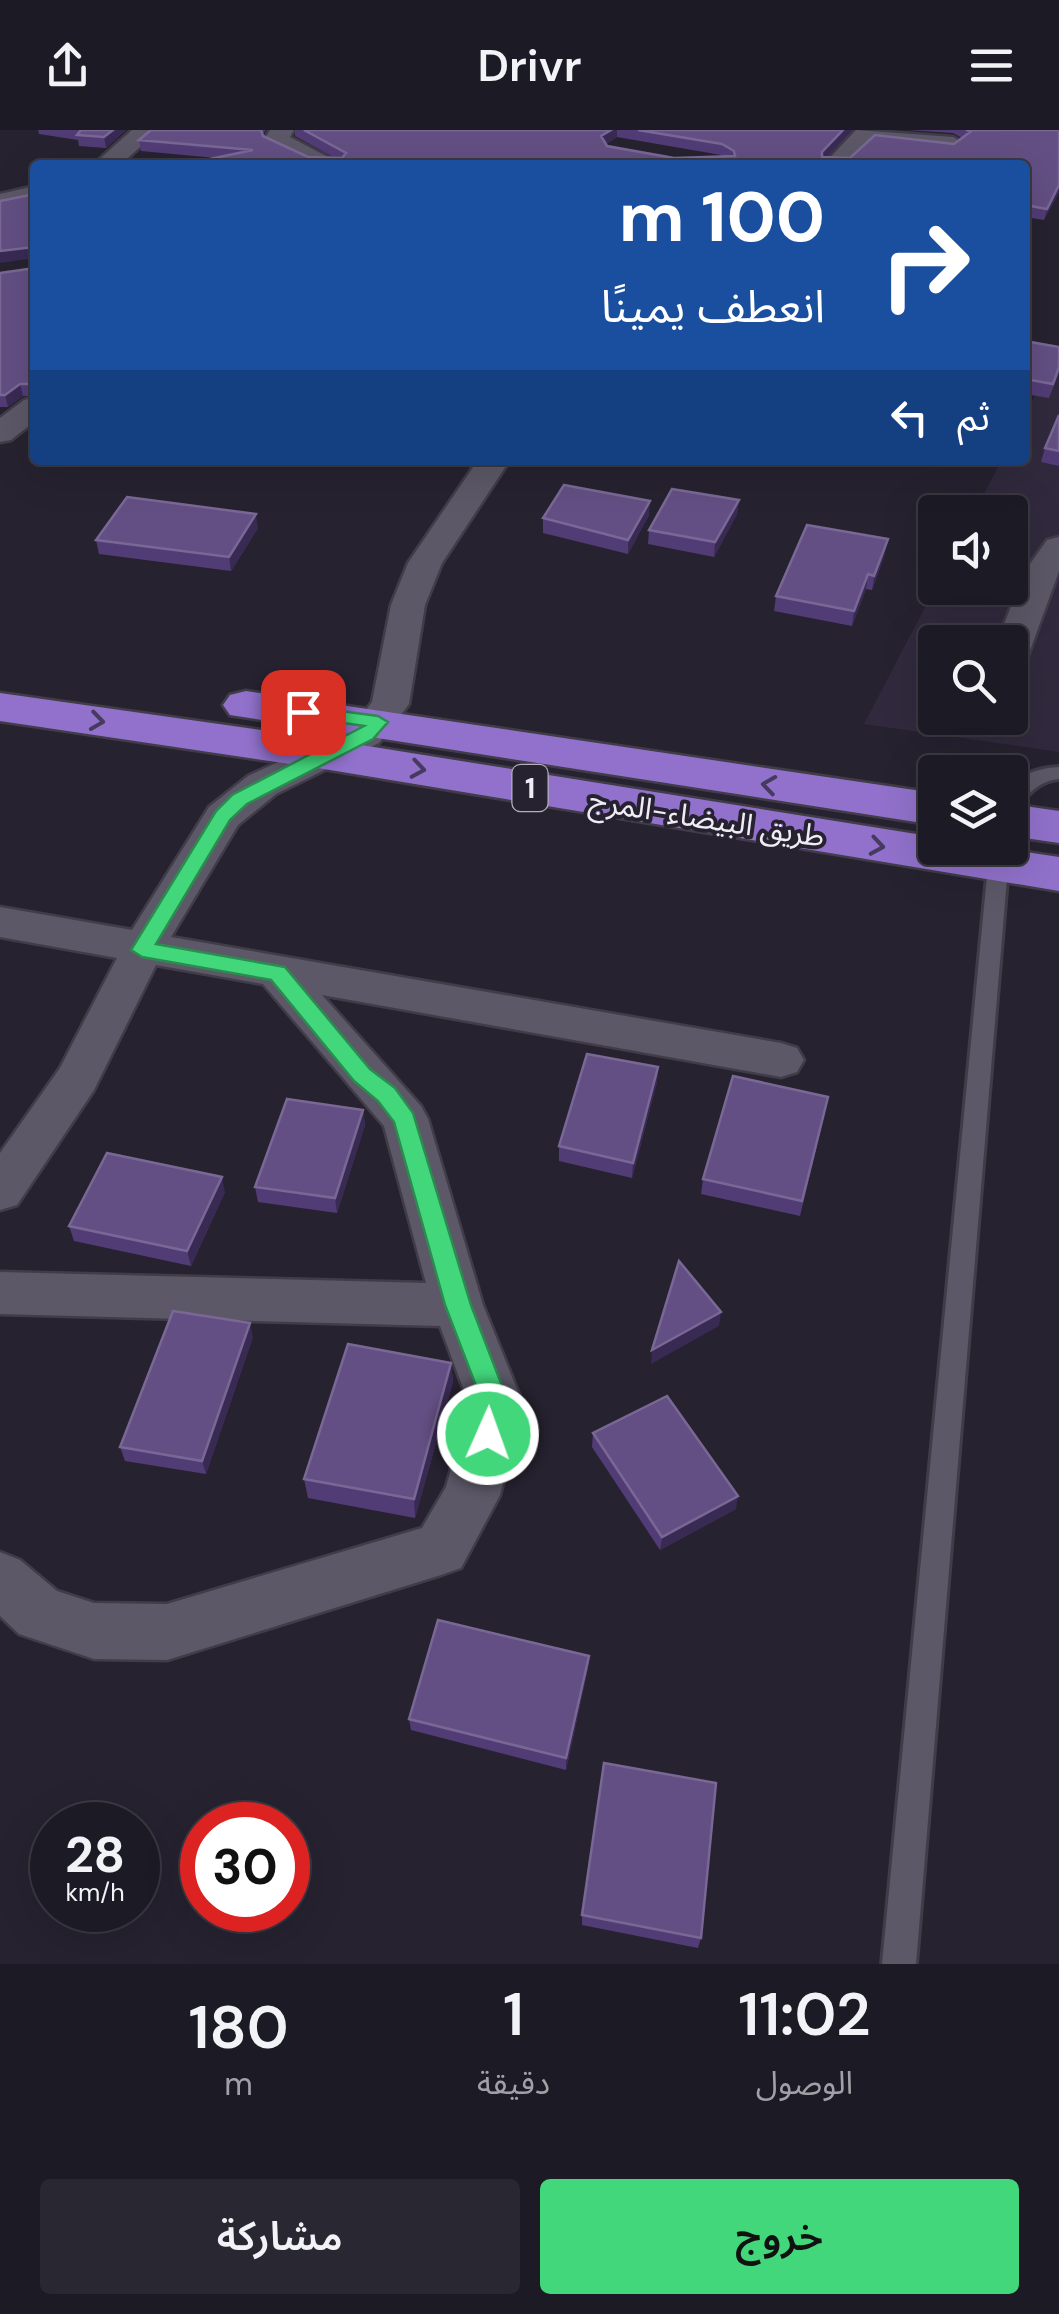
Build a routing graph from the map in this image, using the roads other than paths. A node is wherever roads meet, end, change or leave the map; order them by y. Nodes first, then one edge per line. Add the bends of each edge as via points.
1 (147, 130) edge
2 (282, 130) edge
3 (953, 144) edge
4 (112, 160) edge
5 (321, 160) edge
6 (840, 160) edge
7 (30, 195) edge
8 (0, 202) edge
9 (30, 410) edge
10 (0, 433) edge
11 (491, 465) edge
12 (1059, 548) edge
13 (1022, 625) edge
14 (0, 673) edge
15 (0, 707) edge
16 (378, 722) junction
17 (324, 754) junction
18 (1059, 773) edge
19 (1028, 780) edge
20 (918, 806) edge
21 (1059, 828) edge
22 (918, 832) edge
23 (1028, 836) edge
24 (1028, 857) edge
25 (1002, 865) edge
26 (1059, 874) edge
27 (0, 922) edge
28 (142, 950) junction
29 (278, 973) junction
30 (781, 1060) dead end
31 (0, 1190) edge
32 (0, 1294) edge
33 (458, 1305) junction
34 (0, 1580) edge
35 (900, 1964) edge

1 - 4 street
2 - 5 street via 276,140
3 - 6 street via 866,134
7 - 8 street
9 - 10 street
11 - 16 street via 425,563 408,604 395,692
12 - 13 street via 1042,571
14 - 16 highway, طريق البيضاء-المرج / 1
15 -> 17 highway, طريق البيضاء-المرج / 1
16 - 17 street via 366,735
20 -> 16 highway, طريق البيضاء-المرج / 1
17 -> 22 highway, طريق البيضاء-المرج / 1
17 - 28 street via 262,785 223,816
18 - 19 lane
21 - 23 highway, طريق البيضاء-المرج / 1
24 - 26 highway, طريق البيضاء-المرج / 1
25 - 35 lane
27 - 28 street
28 - 29 street
28 - 31 street via 78,1078
29 - 30 street
29 - 33 street via 405,1119
32 - 33 street
33 - 34 street via 496,1404 472,1496 441,1549 167,1632 94,1632 40,1614

